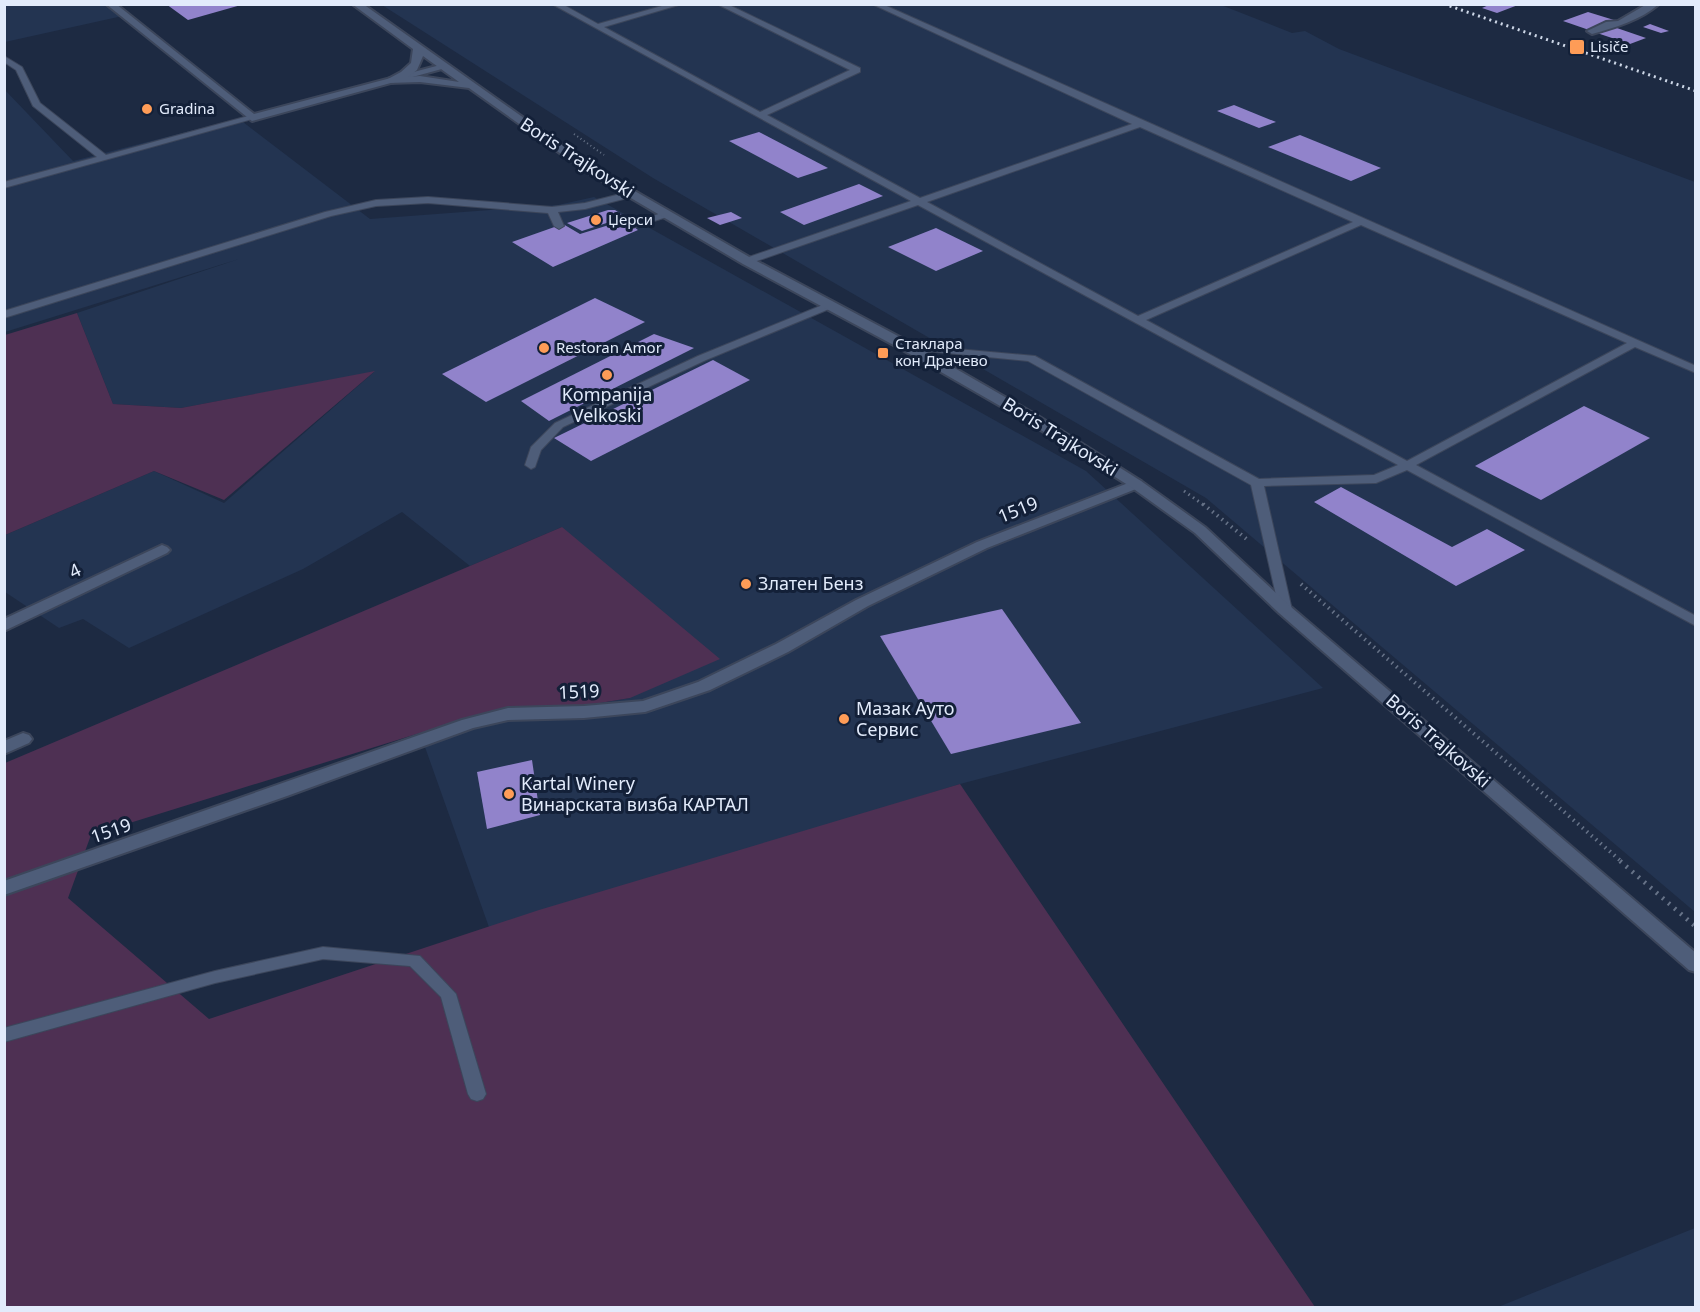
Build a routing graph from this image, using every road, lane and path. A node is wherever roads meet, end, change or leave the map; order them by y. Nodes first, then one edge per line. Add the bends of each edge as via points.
1 (110, 4) edge
2 (356, 4) edge
3 (555, 4) edge
4 (679, 4) edge
5 (720, 4) edge
6 (874, 4) edge
7 (1655, 4) edge
8 (596, 27) junction
9 (1592, 31) dead end
10 (418, 48) junction
11 (4, 58) edge
12 (444, 67) junction
13 (392, 81) junction
14 (473, 88) junction
15 (760, 115) junction
16 (252, 118) junction
17 (1140, 124) junction
18 (104, 158) junction
19 (4, 185) edge
20 (632, 194) junction
21 (918, 201) junction
22 (552, 210) junction
23 (667, 214) junction
24 (1361, 222) junction
25 (632, 225) dead end
26 (559, 226) dead end
27 (747, 261) junction
28 (830, 305) junction
29 (4, 315) edge
30 (1137, 320) junction
31 (1635, 343) junction
32 (906, 346) junction
33 (1695, 370) edge
34 (531, 465) dead end
35 (1406, 466) junction
36 (1257, 483) junction
37 (1136, 484) junction
38 (162, 550) dead end
39 (1285, 610) junction
40 (1695, 622) edge
41 (4, 626) edge
42 (23, 739) dead end
43 (4, 748) edge
44 (4, 888) edge
45 (1695, 965) edge
46 (4, 1035) edge
47 (477, 1094) dead end

1 - 16 main road
2 - 10 main road, Boris Trajkovski
3 - 8 lane
4 - 8 lane
5 - 15 lane via 857,70
6 - 17 lane
7 - 9 main road via 1620,24
8 - 15 lane
10 - 12 main road, Boris Trajkovski
10 - 13 main road via 420,55 414,67
11 - 18 lane via 19,69 36,104
12 - 13 main road
12 - 14 main road, Boris Trajkovski
13 - 14 main road via 433,80
13 - 16 main road
14 - 20 main road, Boris Trajkovski
15 - 21 lane
16 - 18 lane
17 - 21 lane
17 - 24 lane
18 - 19 lane
20 - 22 lane
20 - 23 main road, Boris Trajkovski
21 - 27 lane
21 - 30 lane
22 - 26 lane
22 - 29 lane via 429,200 376,203 318,217
23 - 25 lane
23 - 27 main road, Boris Trajkovski
24 - 30 lane
24 - 31 lane
27 - 28 main road, Boris Trajkovski
28 - 32 main road, Boris Trajkovski
28 - 34 lane via 702,358 559,425 534,449
30 - 35 lane
31 - 33 lane
31 - 35 lane
32 - 36 lane via 1031,358
32 - 37 main road, Boris Trajkovski
35 - 36 lane via 1376,479
35 - 40 lane
36 - 39 lane
37 - 39 main road, Boris Trajkovski via 1200,530
37 - 44 main road, 1519 via 982,545 704,686 645,706 508,714 468,724
38 - 41 main road, 4
39 - 45 main road, Boris Trajkovski
42 - 43 main road
46 - 47 lane via 215,977 323,953 414,960 448,994

